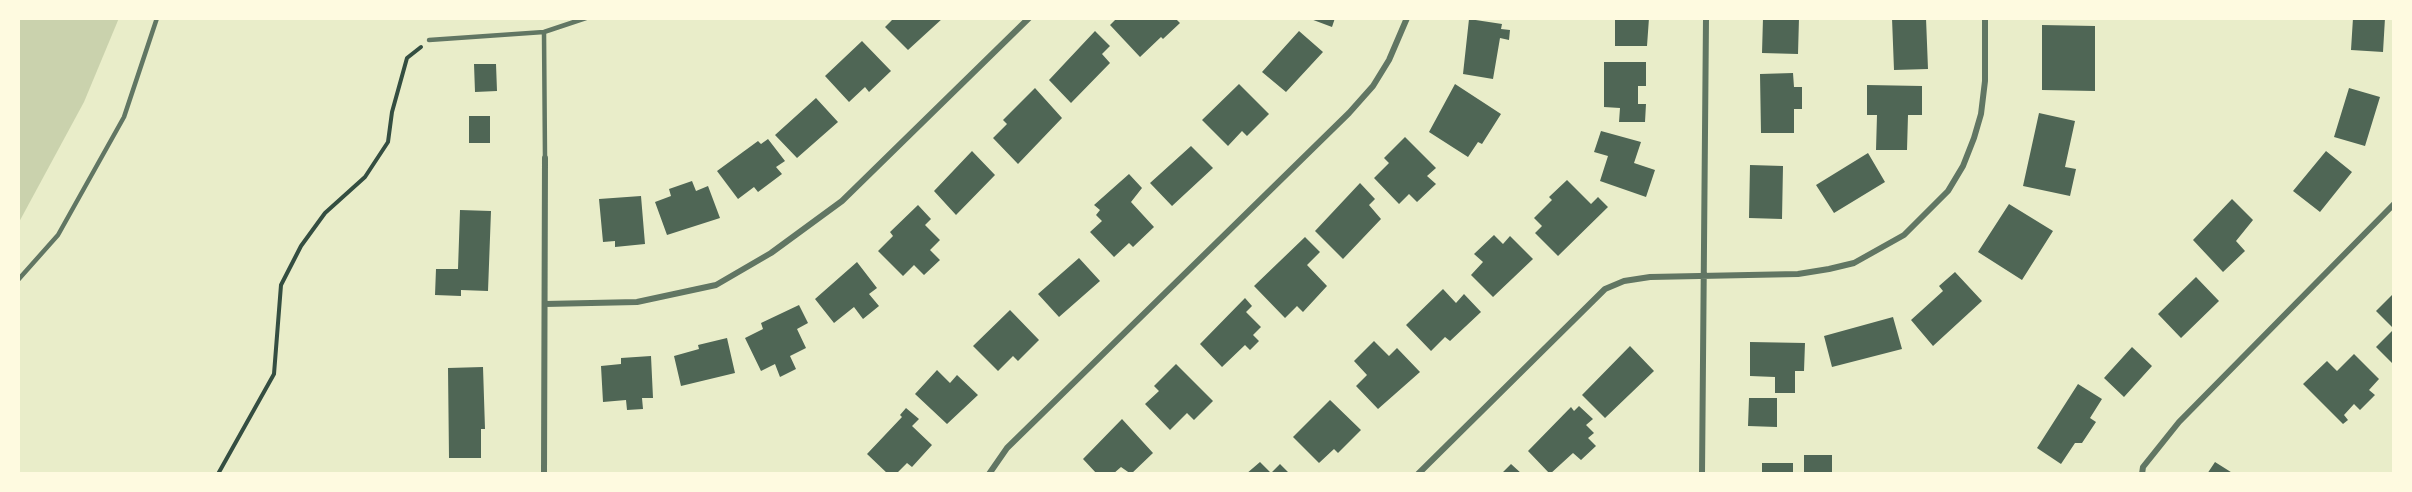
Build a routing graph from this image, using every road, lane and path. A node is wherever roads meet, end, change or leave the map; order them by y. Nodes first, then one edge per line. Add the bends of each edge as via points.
1 (158, 18) edge
2 (586, 18) edge
3 (1029, 18) edge
4 (1407, 18) edge
5 (1706, 18) edge
6 (1985, 18) edge
7 (544, 32) junction
8 (429, 40) joint
9 (545, 158) joint
10 (2394, 204) edge
11 (1704, 276) junction
12 (18, 280) edge
13 (545, 304) junction
14 (218, 474) edge
15 (544, 474) edge
16 (989, 474) edge
17 (1419, 474) edge
18 (1702, 474) edge
19 (2142, 474) edge

1 - 12 lane via 124,117 58,235
2 - 7 lane
3 - 13 street via 842,201 771,253 716,285 637,302
4 - 16 street via 1389,60 1349,113 1007,448
5 - 11 street
6 - 11 street via 1985,81 1976,130 1953,183 1924,217 1904,235 1854,263 1798,274
7 - 8 lane
7 - 9 lane
8 - 14 path via 407,58 388,142 364,177 325,213 301,246 281,285 274,374
9 - 13 street
10 - 19 street via 2179,422 2143,467
11 - 17 street via 1650,277 1624,281 1605,290
11 - 18 street
13 - 15 street

